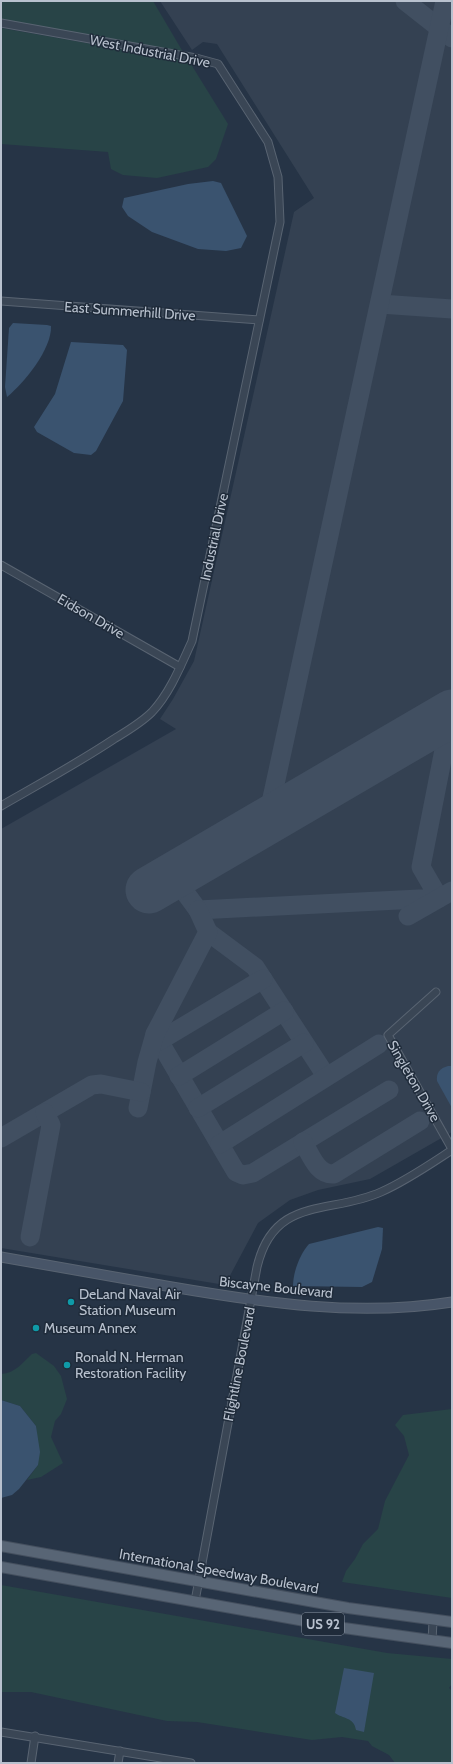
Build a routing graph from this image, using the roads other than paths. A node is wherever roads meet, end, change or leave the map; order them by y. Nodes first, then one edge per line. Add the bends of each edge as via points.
1 (1, 23) edge
2 (278, 177) joint
3 (1, 301) edge
4 (259, 320) junction
5 (1, 565) edge
6 (180, 667) junction
7 (1, 806) edge
8 (436, 992) dead end
9 (452, 1149) edge
10 (1, 1257) edge
11 (251, 1301) junction
12 (452, 1302) edge
13 (1, 1546) edge
14 (1, 1567) edge
15 (198, 1581) junction
16 (195, 1602) junction
17 (433, 1621) junction
18 (452, 1622) edge
19 (432, 1640) junction
20 (452, 1643) edge
21 (1, 1732) edge
22 (35, 1736) junction
23 (120, 1751) junction
24 (31, 1763) edge
25 (118, 1763) edge
26 (191, 1763) edge

1 - 2 street, West Industrial Drive via 218,64 268,142
2 - 4 street, Industrial Drive via 280,222
3 - 4 street, East Summerhill Drive
4 - 6 street, Industrial Drive via 192,641
5 - 6 street, Eidson Drive
6 - 7 street, Industrial Drive via 161,701 139,723 97,751
8 - 9 street, Singleton Drive via 388,1035
9 - 11 street, Flightline Boulevard via 417,1173 380,1192 358,1200 308,1209 278,1226 260,1254
10 - 11 street, Biscayne Boulevard
11 - 12 street, Biscayne Boulevard via 354,1309 402,1309
11 - 15 street, Flightline Boulevard
13 - 15 main road, International Speedway Boulevard / US 92
14 - 16 main road, US 92
15 - 16 street, Flightline Boulevard
15 - 17 main road, International Speedway Boulevard / US 92
16 - 19 main road, US 92 via 344,1628
17 - 18 main road, International Speedway Boulevard / US 92
17 - 19 street
19 - 20 main road, US 92
21 - 22 street
22 - 23 street
22 - 24 street
23 - 25 street
23 - 26 street

